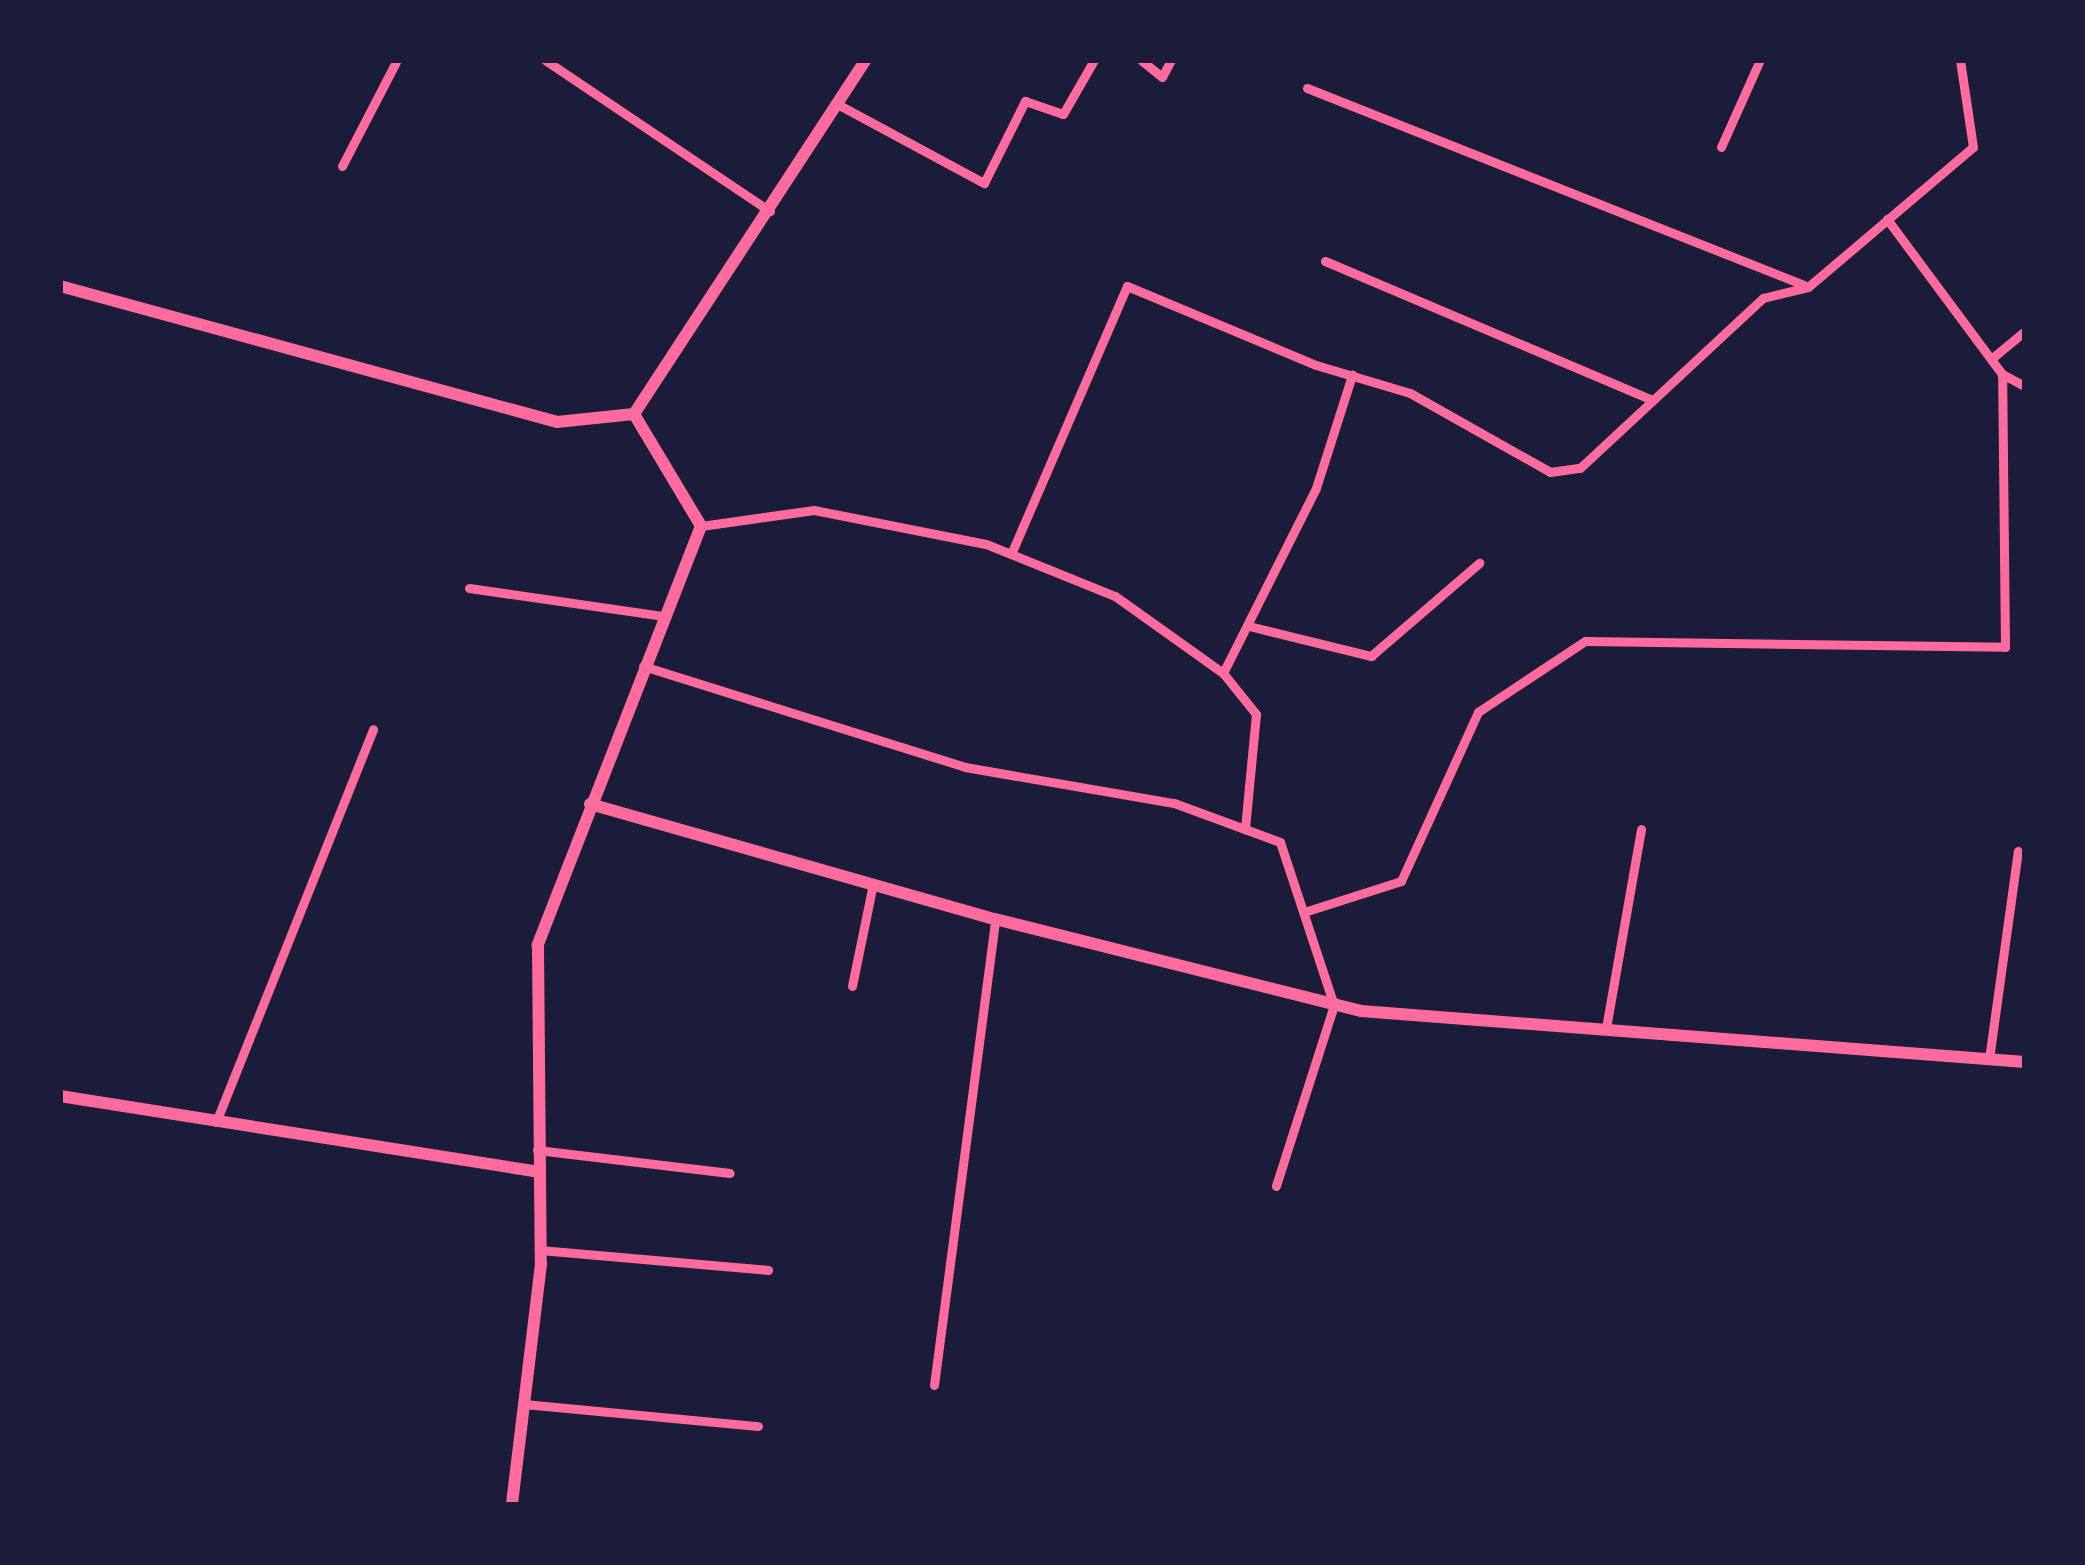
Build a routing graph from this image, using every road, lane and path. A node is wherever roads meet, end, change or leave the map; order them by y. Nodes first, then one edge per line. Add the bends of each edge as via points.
1 (397, 60) edge
2 (545, 60) edge
3 (866, 60) edge
4 (1094, 60) edge
5 (1142, 60) edge
6 (1171, 60) edge
7 (1760, 60) edge
8 (1960, 60) edge
9 (1307, 88) dead end
10 (838, 105) junction
11 (1721, 147) dead end
12 (343, 166) dead end
13 (771, 212) junction
14 (1887, 219) junction
15 (1325, 261) dead end
16 (60, 286) edge
17 (1808, 287) junction
18 (2025, 331) edge
19 (1990, 359) junction
20 (2002, 374) junction
21 (1352, 375) junction
22 (2025, 386) edge
23 (1654, 400) junction
24 (634, 413) junction
25 (700, 526) junction
26 (1011, 554) junction
27 (1479, 563) dead end
28 (469, 588) dead end
29 (664, 616) junction
30 (1249, 626) junction
31 (643, 666) junction
32 (1223, 673) junction
33 (373, 729) dead end
34 (590, 804) junction
35 (1245, 829) junction
36 (1641, 829) dead end
37 (2018, 851) dead end
38 (873, 884) junction
39 (1304, 912) junction
40 (995, 919) junction
41 (852, 986) dead end
42 (1334, 1005) junction
43 (1606, 1028) junction
44 (1990, 1059) junction
45 (2025, 1062) edge
46 (60, 1096) edge
47 (216, 1122) junction
48 (537, 1150) junction
49 (538, 1172) junction
50 (730, 1173) dead end
51 (1276, 1186) dead end
52 (540, 1250) junction
53 (768, 1270) dead end
54 (934, 1385) dead end
55 (524, 1404) junction
56 (758, 1426) dead end
57 (512, 1505) edge

1 - 12 lane
2 - 13 lane
3 - 10 street
4 - 10 lane via 1063,114 1024,101 984,183
5 - 6 lane via 1162,76
7 - 11 lane
8 - 14 lane via 1972,147
9 - 17 lane
10 - 13 street
13 - 24 street
14 - 17 lane
14 - 19 lane
15 - 23 lane
16 - 24 street via 556,422
17 - 23 lane via 1763,298
18 - 19 lane
19 - 20 lane
20 - 22 lane
20 - 39 lane via 2006,647 1585,641 1478,712 1401,880
21 - 23 lane via 1410,393 1550,472 1580,468
21 - 26 lane via 1127,286
21 - 30 lane via 1316,488
24 - 25 street
25 - 26 lane via 814,510
25 - 29 street
26 - 32 lane via 1114,596
27 - 30 lane via 1372,656
28 - 29 lane
29 - 31 street
30 - 32 lane
31 - 34 street
31 - 35 lane via 965,766 1174,803
32 - 35 lane via 1256,714
33 - 47 lane
34 - 38 street
34 - 48 street via 538,945
35 - 39 lane via 1280,842
36 - 43 lane
37 - 44 lane
38 - 40 street
38 - 41 lane
39 - 42 lane
40 - 42 street
40 - 54 lane
42 - 43 street
42 - 51 lane
43 - 44 street
44 - 45 street
46 - 47 street
47 - 49 street
48 - 49 street
48 - 50 lane
49 - 52 street
52 - 53 lane
52 - 55 street
55 - 56 lane
55 - 57 street

